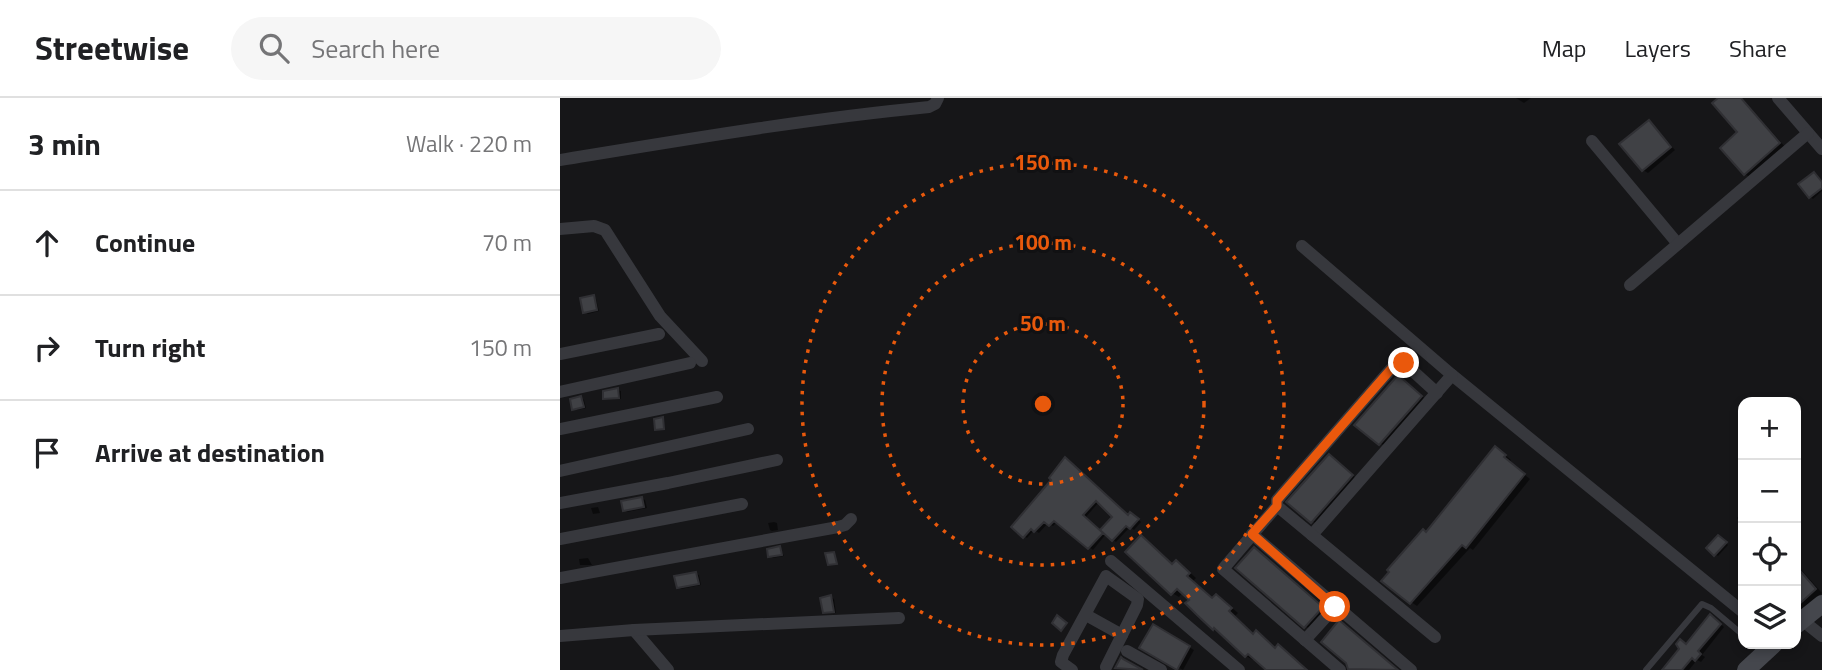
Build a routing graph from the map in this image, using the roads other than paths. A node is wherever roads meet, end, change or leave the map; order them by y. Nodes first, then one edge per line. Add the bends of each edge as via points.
1 (938, 98) edge
2 (1778, 98) edge
3 (1808, 133) junction
4 (1592, 141) dead end
5 (1822, 149) edge
6 (560, 160) edge
7 (560, 229) edge
8 (1678, 244) junction
9 (1302, 246) dead end
10 (1630, 285) dead end
11 (659, 334) dead end
12 (560, 354) edge
13 (1452, 375) junction
14 (560, 391) edge
15 (1437, 393) junction
16 (717, 397) dead end
17 (560, 429) edge
18 (748, 429) dead end
19 (777, 460) dead end
20 (560, 471) edge
21 (560, 503) edge
22 (742, 504) dead end
23 (1277, 506) junction
24 (851, 519) dead end
25 (1252, 534) junction
26 (1312, 535) junction
27 (560, 539) edge
28 (1111, 561) dead end
29 (560, 578) edge
30 (1142, 594) junction
31 (1822, 604) edge
32 (1335, 607) junction
33 (1738, 608) edge
34 (1086, 615) junction
35 (900, 618) dead end
36 (1801, 621) edge
37 (1801, 624) edge
38 (634, 630) junction
39 (1738, 631) edge
40 (1122, 635) junction
41 (560, 636) edge
42 (1822, 636) edge
43 (1435, 637) dead end
44 (1305, 640) junction
45 (1766, 649) edge
46 (1128, 651) dead end
47 (1106, 667) dead end
48 (668, 670) edge
49 (1072, 670) edge
50 (1161, 670) edge
51 (1239, 670) edge
52 (1340, 670) edge
53 (1411, 670) edge
54 (1646, 670) edge
55 (1746, 670) edge

1 - 6 street via 929,107
2 - 3 street
3 - 5 street
3 - 8 street
4 - 8 street
7 - 14 street via 594,226 605,230 660,316 696,362
8 - 10 street
9 - 13 street
11 - 12 street
13 - 15 street
13 - 33 street
15 - 23 street via 1398,361 1277,500
15 - 26 street
16 - 17 street
18 - 20 street
19 - 21 street
22 - 27 street
23 - 25 street
23 - 26 street
24 - 29 street via 838,527
25 - 32 street
25 - 44 street via 1223,569
26 - 43 street
28 - 30 street
30 - 34 street via 1106,576
30 - 40 street
30 - 51 street
31 - 36 main road
32 - 44 street
32 - 53 street
34 - 40 street
34 - 49 street via 1061,662
35 - 38 street
37 - 42 street
38 - 41 street
38 - 48 street
39 - 54 lane via 1702,604
40 - 47 street
44 - 52 street
45 - 55 main road
46 - 50 street

